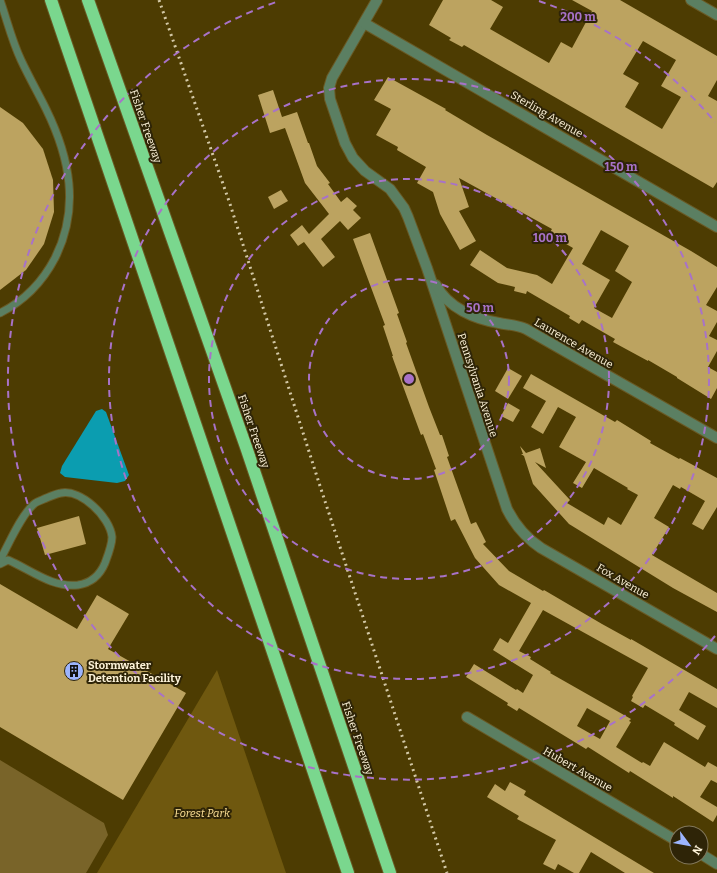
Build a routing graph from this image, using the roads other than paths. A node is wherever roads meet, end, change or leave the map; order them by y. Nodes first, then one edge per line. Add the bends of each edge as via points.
1 (0, 0) edge
2 (51, 0) edge
3 (88, 0) edge
4 (377, 0) edge
5 (691, 0) edge
6 (717, 15) edge
7 (364, 23) junction
8 (717, 226) edge
9 (427, 268) junction
10 (0, 313) edge
11 (717, 438) edge
12 (519, 529) joint
13 (0, 560) edge
14 (0, 564) edge
15 (717, 649) edge
16 (467, 718) dead end
17 (669, 835) edge
18 (348, 873) edge
19 (390, 873) edge

1 - 10 lane via 20,60 47,111 62,149 68,173 70,200 61,246 48,270 30,292
2 - 18 highway
3 - 19 highway, Fisher Freeway via 246,447
4 - 7 street, Pennsylvania Avenue
5 - 6 street
7 - 8 street, Sterling Avenue
7 - 9 street, Pennsylvania Avenue via 332,78 330,99 345,143 353,158 365,171 390,189 404,208
9 - 11 street, Laurence Avenue via 437,288 464,312 498,323 518,325
9 - 12 street, Pennsylvania Avenue via 507,509
12 - 15 street, Fox Avenue via 541,548
13 - 14 lane via 34,504 62,492 78,495 95,506 106,520 112,536 102,570 93,580 79,585 58,585 8,560
16 - 17 street, Hubert Avenue

